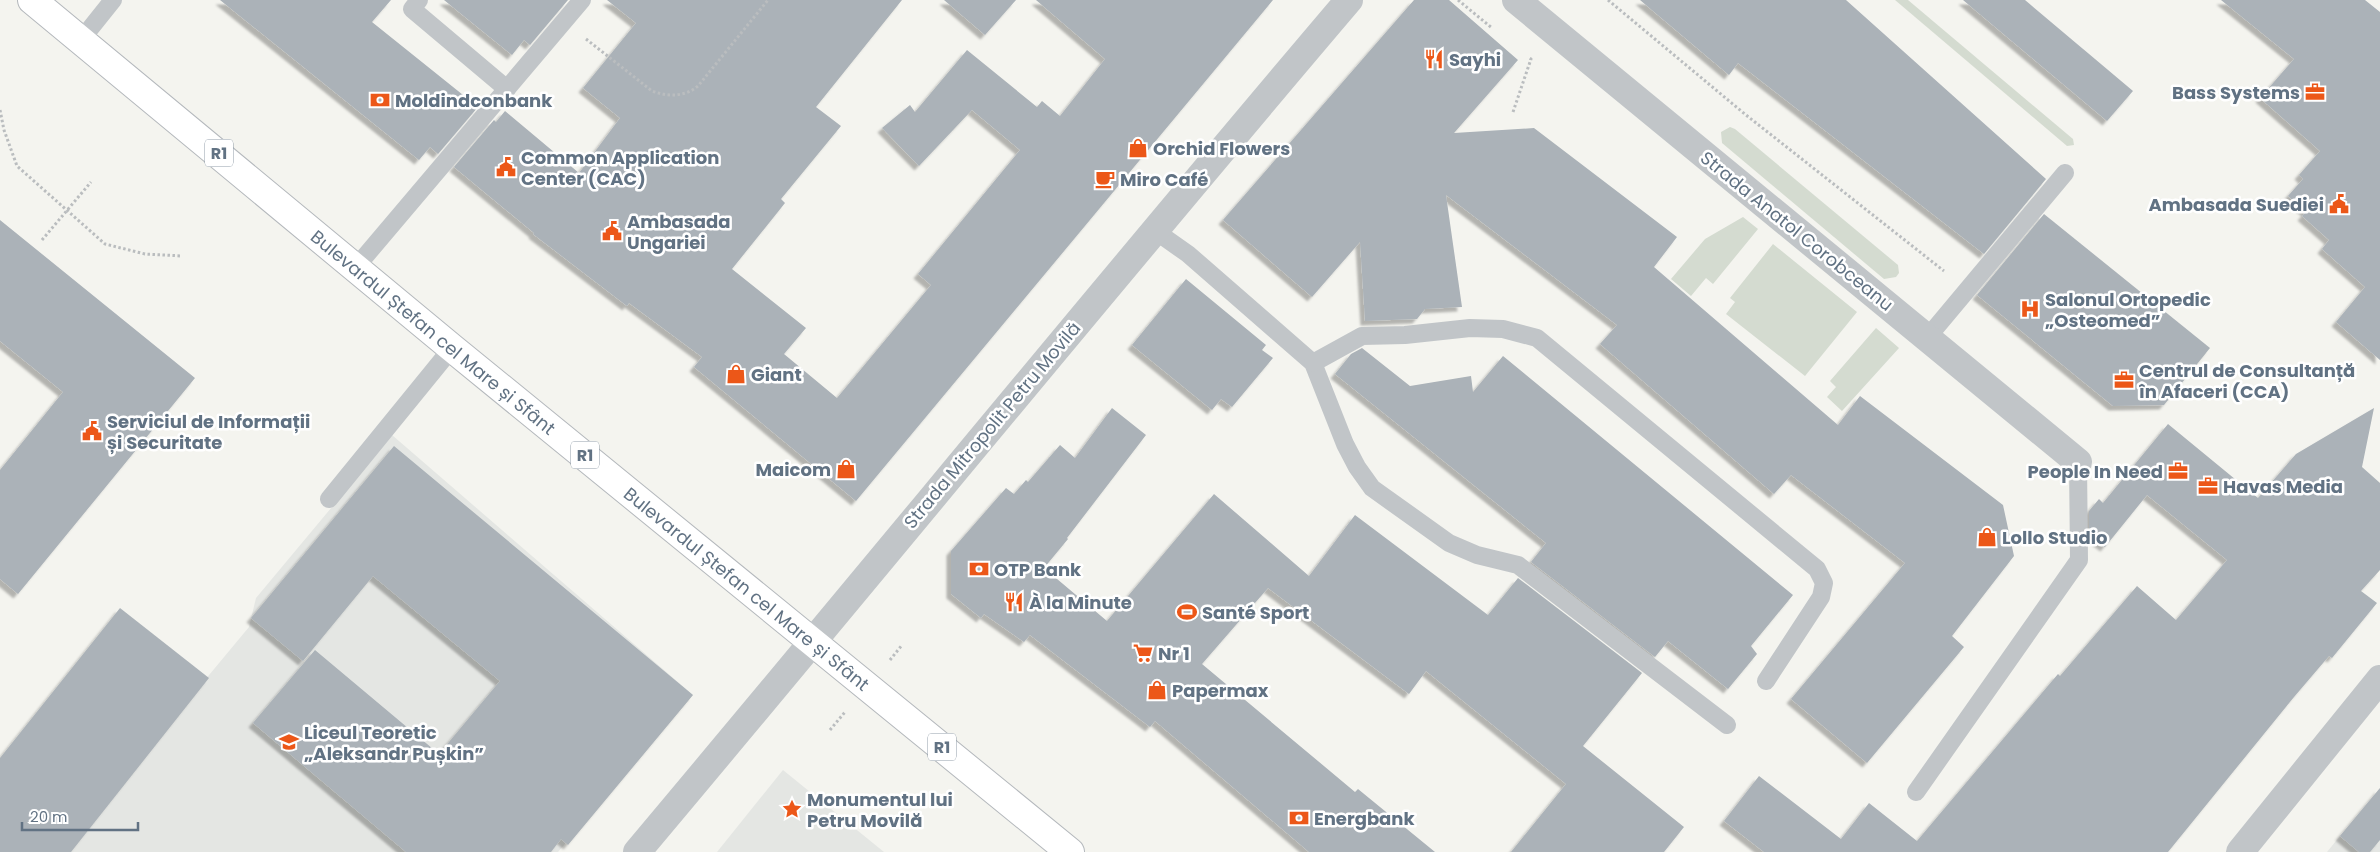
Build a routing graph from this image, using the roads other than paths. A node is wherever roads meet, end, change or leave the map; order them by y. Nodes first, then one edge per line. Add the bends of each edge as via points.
1 (32, 0) edge
2 (113, 0) edge
3 (419, 0) edge
4 (582, 0) edge
5 (1348, 0) edge
6 (1516, 0) edge
7 (81, 40) junction
8 (507, 89) junction
9 (2065, 173) dead end
10 (1154, 230) junction
11 (356, 267) junction
12 (1927, 338) junction
13 (452, 348) junction
14 (1313, 363) junction
15 (2078, 462) joint
16 (330, 500) dead end
17 (815, 642) junction
18 (2380, 679) edge
19 (1766, 681) dead end
20 (1727, 725) dead end
21 (1916, 792) dead end
22 (638, 852) edge
23 (1070, 852) edge
24 (2240, 852) edge

1 - 7 main road, Bulevardul Ștefan cel Mare și Sfânt / R1
2 - 7 lane
3 - 8 lane via 412,9
4 - 8 lane
5 - 10 street, Strada Mitropolit Petru Movilă
6 - 12 street, Strada Anatol Corobceanu
7 - 11 main road, Bulevardul Ștefan cel Mare și Sfânt / R1
8 - 11 lane
9 - 12 lane
10 - 14 lane via 1188,254
10 - 17 street, Strada Mitropolit Petru Movilă
11 - 13 main road, Bulevardul Ștefan cel Mare și Sfânt / R1
12 - 15 street, Strada Anatol Corobceanu
13 - 16 lane
13 - 17 main road, Bulevardul Ștefan cel Mare și Sfânt / R1
14 - 19 lane via 1362,336 1502,328 1537,338 1817,569 1824,583 1821,597
14 - 20 lane via 1345,444 1372,488 1449,543 1477,555 1518,565
15 - 21 lane via 2079,560
17 - 22 street, Strada Mitropolit Petru Movilă
17 - 23 main road, Bulevardul Ștefan cel Mare și Sfânt / R1
18 - 24 street

